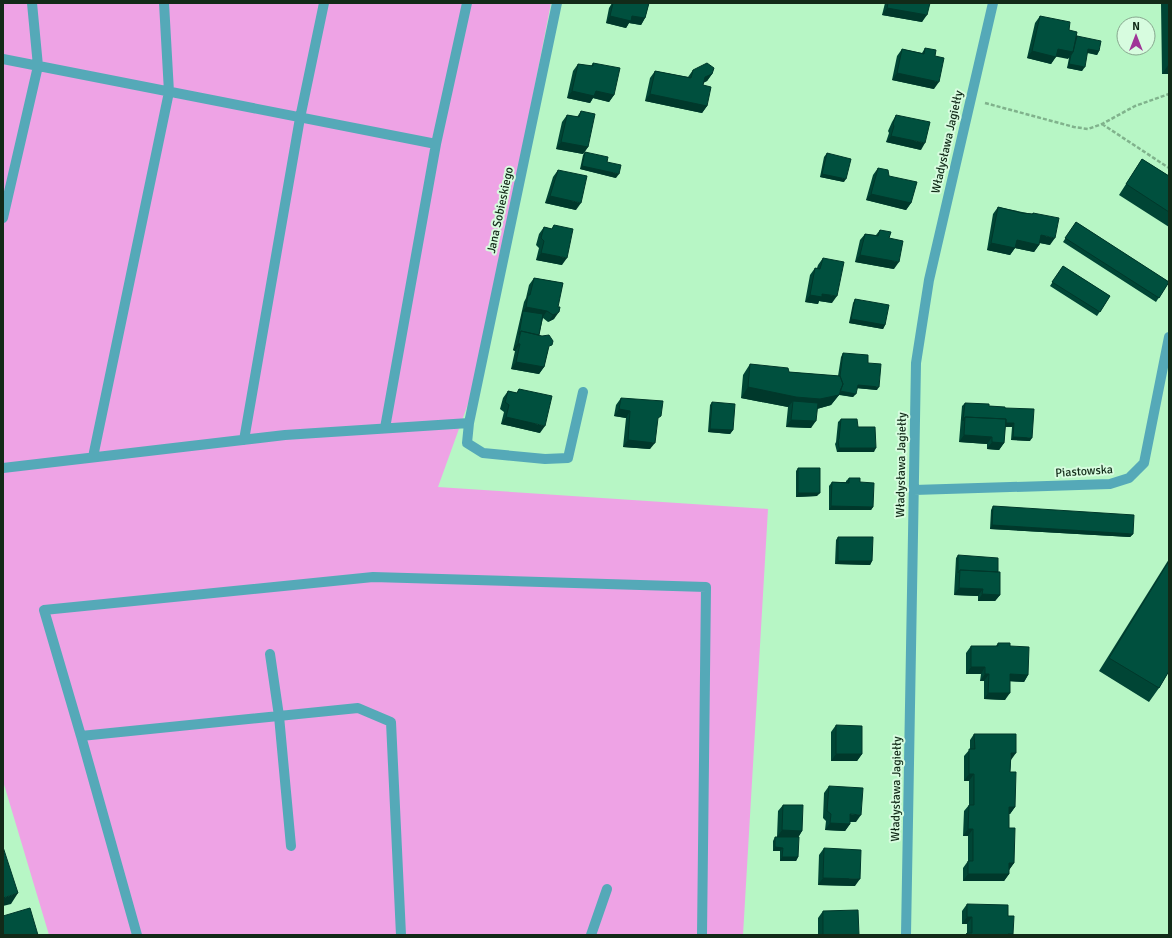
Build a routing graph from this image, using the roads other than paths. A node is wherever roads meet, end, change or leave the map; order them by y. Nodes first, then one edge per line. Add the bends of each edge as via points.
1 (32, 3) edge
2 (164, 3) edge
3 (324, 3) edge
4 (467, 3) edge
5 (557, 3) edge
6 (993, 3) edge
7 (3, 59) edge
8 (38, 66) junction
9 (169, 92) junction
10 (300, 118) junction
11 (436, 144) junction
12 (3, 218) edge
13 (1169, 337) edge
14 (583, 392) dead end
15 (469, 423) junction
16 (385, 428) junction
17 (244, 440) junction
18 (93, 457) junction
19 (3, 468) edge
20 (914, 490) junction
21 (270, 654) dead end
22 (279, 716) junction
23 (81, 736) junction
24 (291, 846) dead end
25 (606, 889) dead end
26 (137, 935) edge
27 (401, 935) edge
28 (591, 935) edge
29 (702, 935) edge
30 (906, 935) edge

1 - 8 street
2 - 9 street
3 - 10 street
4 - 11 street
5 - 15 street, Jana Sobieskiego
6 - 20 street, Władysława Jagiełły via 928,280 916,363
7 - 8 street
8 - 9 street
8 - 12 street
9 - 10 street
9 - 18 street
10 - 11 street
10 - 17 street
11 - 16 street
13 - 20 street, Piastowska via 1144,464 1128,478 1110,484
14 - 15 street, Jana Sobieskiego via 568,458 546,459 483,452 467,443
15 - 16 street
16 - 17 street
17 - 18 street
18 - 19 street
20 - 30 street, Władysława Jagiełły
21 - 22 street
22 - 23 street
22 - 24 street
22 - 27 street via 358,708 392,722
23 - 26 street
23 - 29 street via 44,610 373,577 706,587
25 - 28 street

